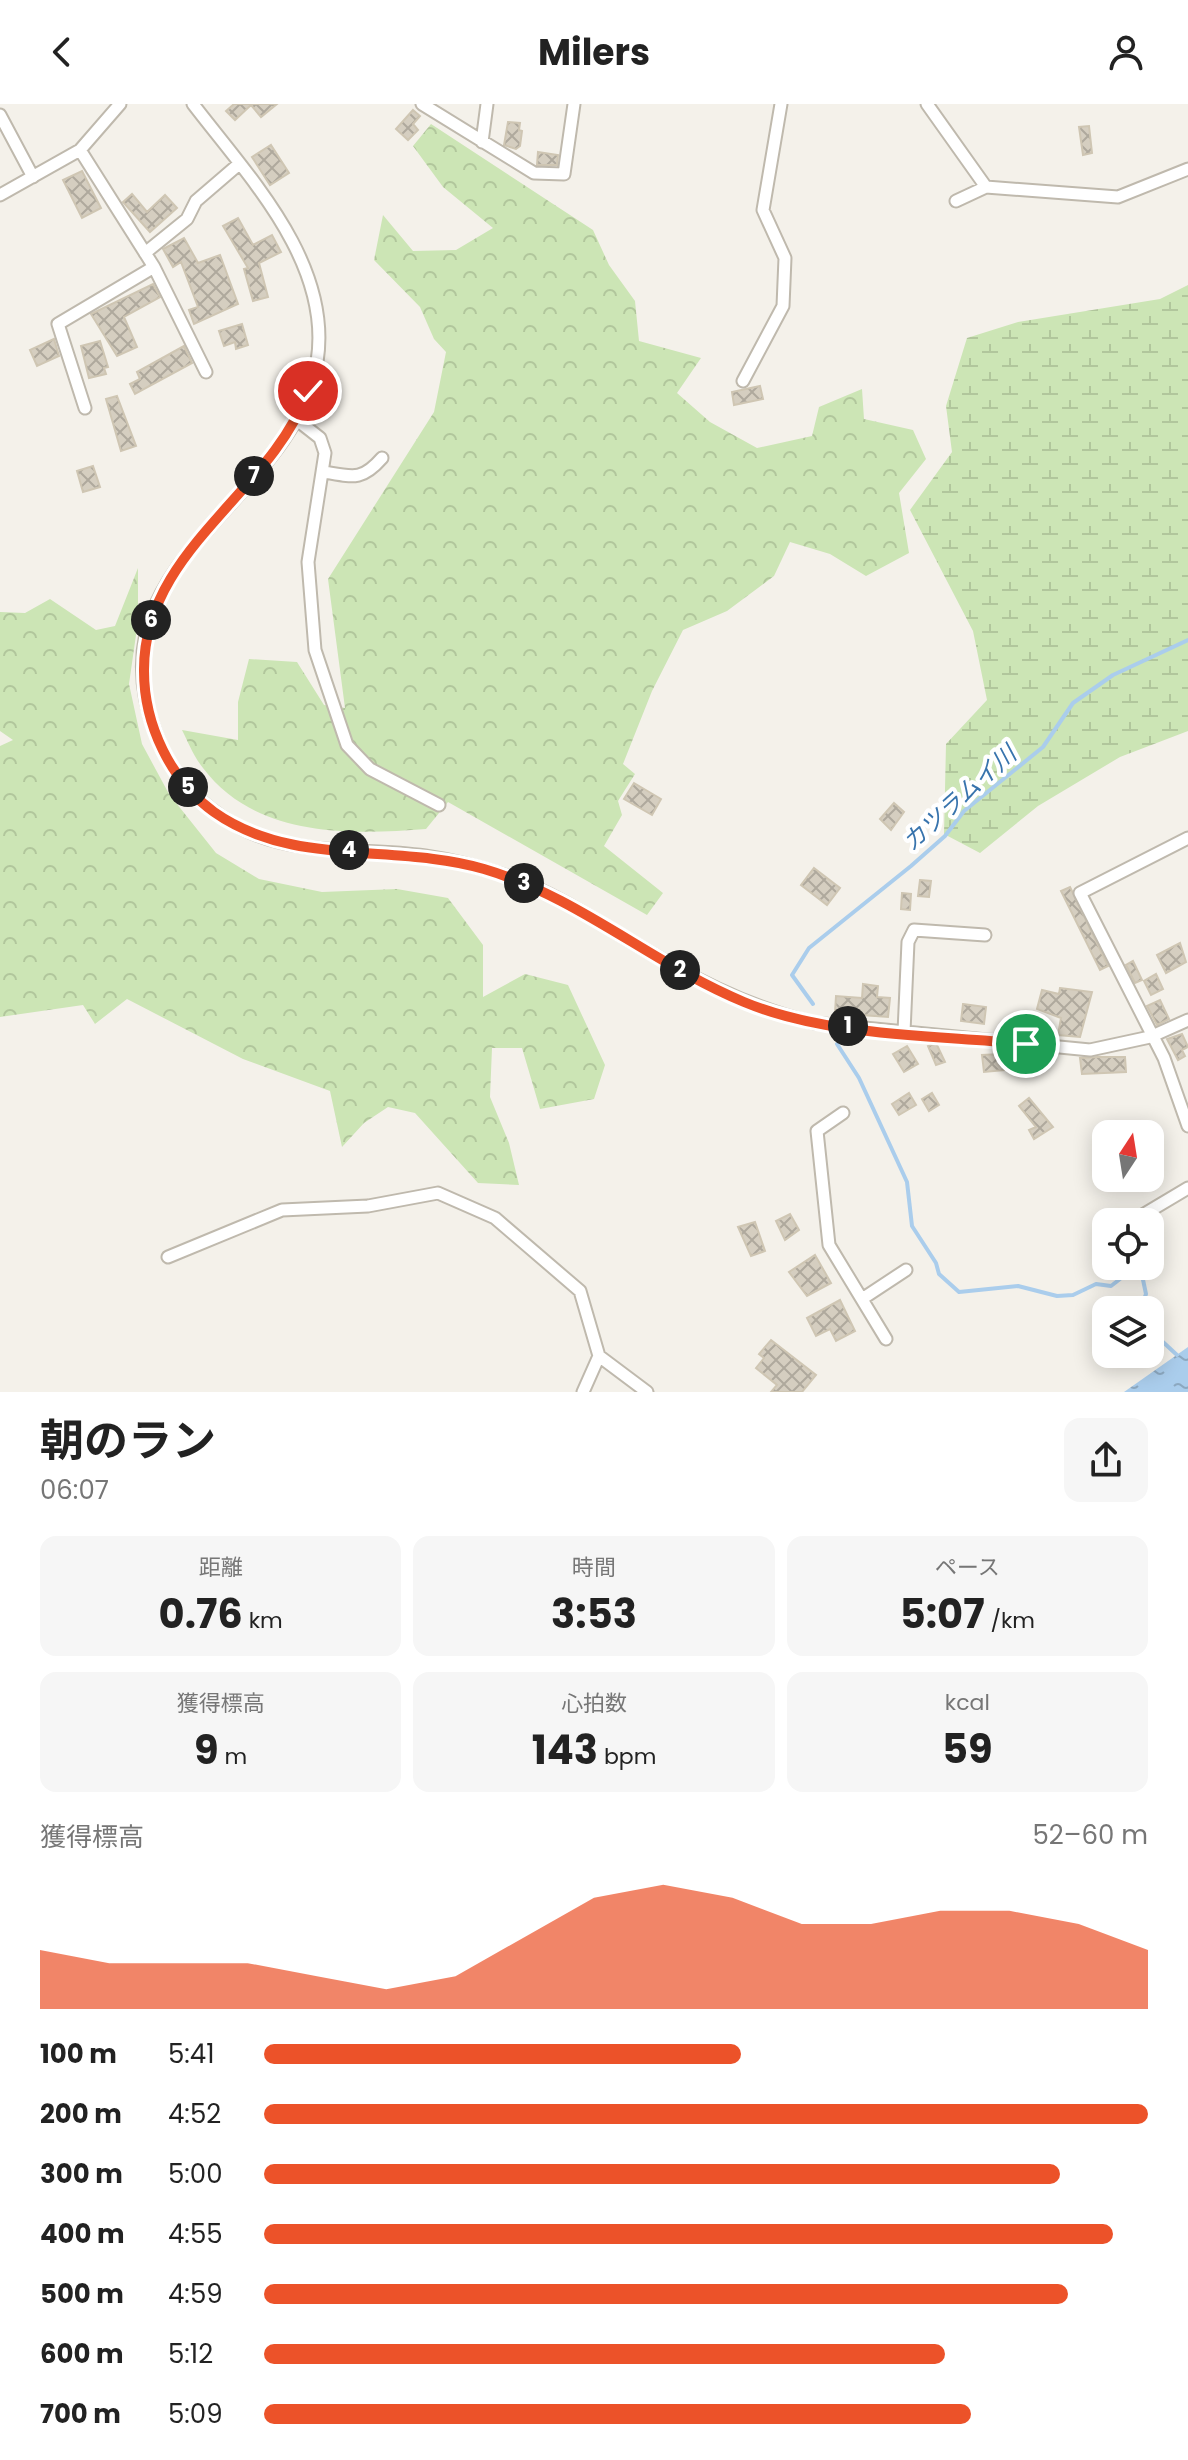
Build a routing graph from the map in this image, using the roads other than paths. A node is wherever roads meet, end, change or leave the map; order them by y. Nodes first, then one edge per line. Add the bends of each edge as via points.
1 (120, 104) edge
2 (193, 104) edge
3 (422, 104) edge
4 (487, 104) edge
5 (574, 104) edge
6 (781, 104) edge
7 (927, 104) edge
8 (0, 115) edge
9 (482, 142) junction
10 (80, 150) junction
11 (239, 164) junction
12 (1188, 169) edge
13 (33, 177) junction
14 (986, 187) junction
15 (0, 195) edge
16 (956, 201) dead end
17 (145, 253) junction
18 (154, 267) junction
19 (206, 372) dead end
20 (743, 381) dead end
21 (85, 408) dead end
22 (297, 420) junction
23 (382, 458) dead end
24 (324, 472) junction
25 (439, 805) dead end
26 (1188, 838) edge
27 (985, 935) dead end
28 (1188, 1020) edge
29 (904, 1032) junction
30 (1150, 1037) junction
31 (961, 1038) junction
32 (975, 1049) dead end
33 (843, 1113) dead end
34 (1188, 1126) edge
35 (1188, 1188) edge
36 (1154, 1208) edge
37 (168, 1257) dead end
38 (906, 1270) dead end
39 (862, 1299) junction
40 (886, 1339) dead end
41 (599, 1356) junction
42 (583, 1392) edge
43 (647, 1392) edge

1 - 10 street
2 - 11 street
3 - 9 street
4 - 9 street
5 - 9 street via 564,174 534,173
6 - 20 street via 763,210 785,258 783,306
7 - 14 street
8 - 13 street
10 - 13 street
10 - 17 street
11 - 17 street via 196,201 187,219
11 - 22 street via 281,223 313,293 317,362
12 - 14 street via 1118,197
13 - 15 street
14 - 16 street
17 - 18 street
18 - 19 street
18 - 21 street via 58,324
22 - 24 street via 320,438
22 - 29 street via 192,546 153,609 143,669 145,697 162,749 195,796 246,831 275,841 424,856 514,879 712,987 778,1014
23 - 24 street via 369,473 352,477
24 - 25 street via 308,562 315,650 347,745 370,769
26 - 30 street via 1080,893
27 - 29 street via 914,930 908,942
28 - 30 street
29 - 31 street
30 - 31 street via 1090,1050
30 - 34 street via 1164,1058
31 - 32 street
33 - 39 street via 817,1131 818,1145 829,1245
35 - 36 street
37 - 41 street via 282,1210 368,1206 438,1193 495,1218 580,1291
38 - 39 street
39 - 40 street
41 - 42 street
41 - 43 street

